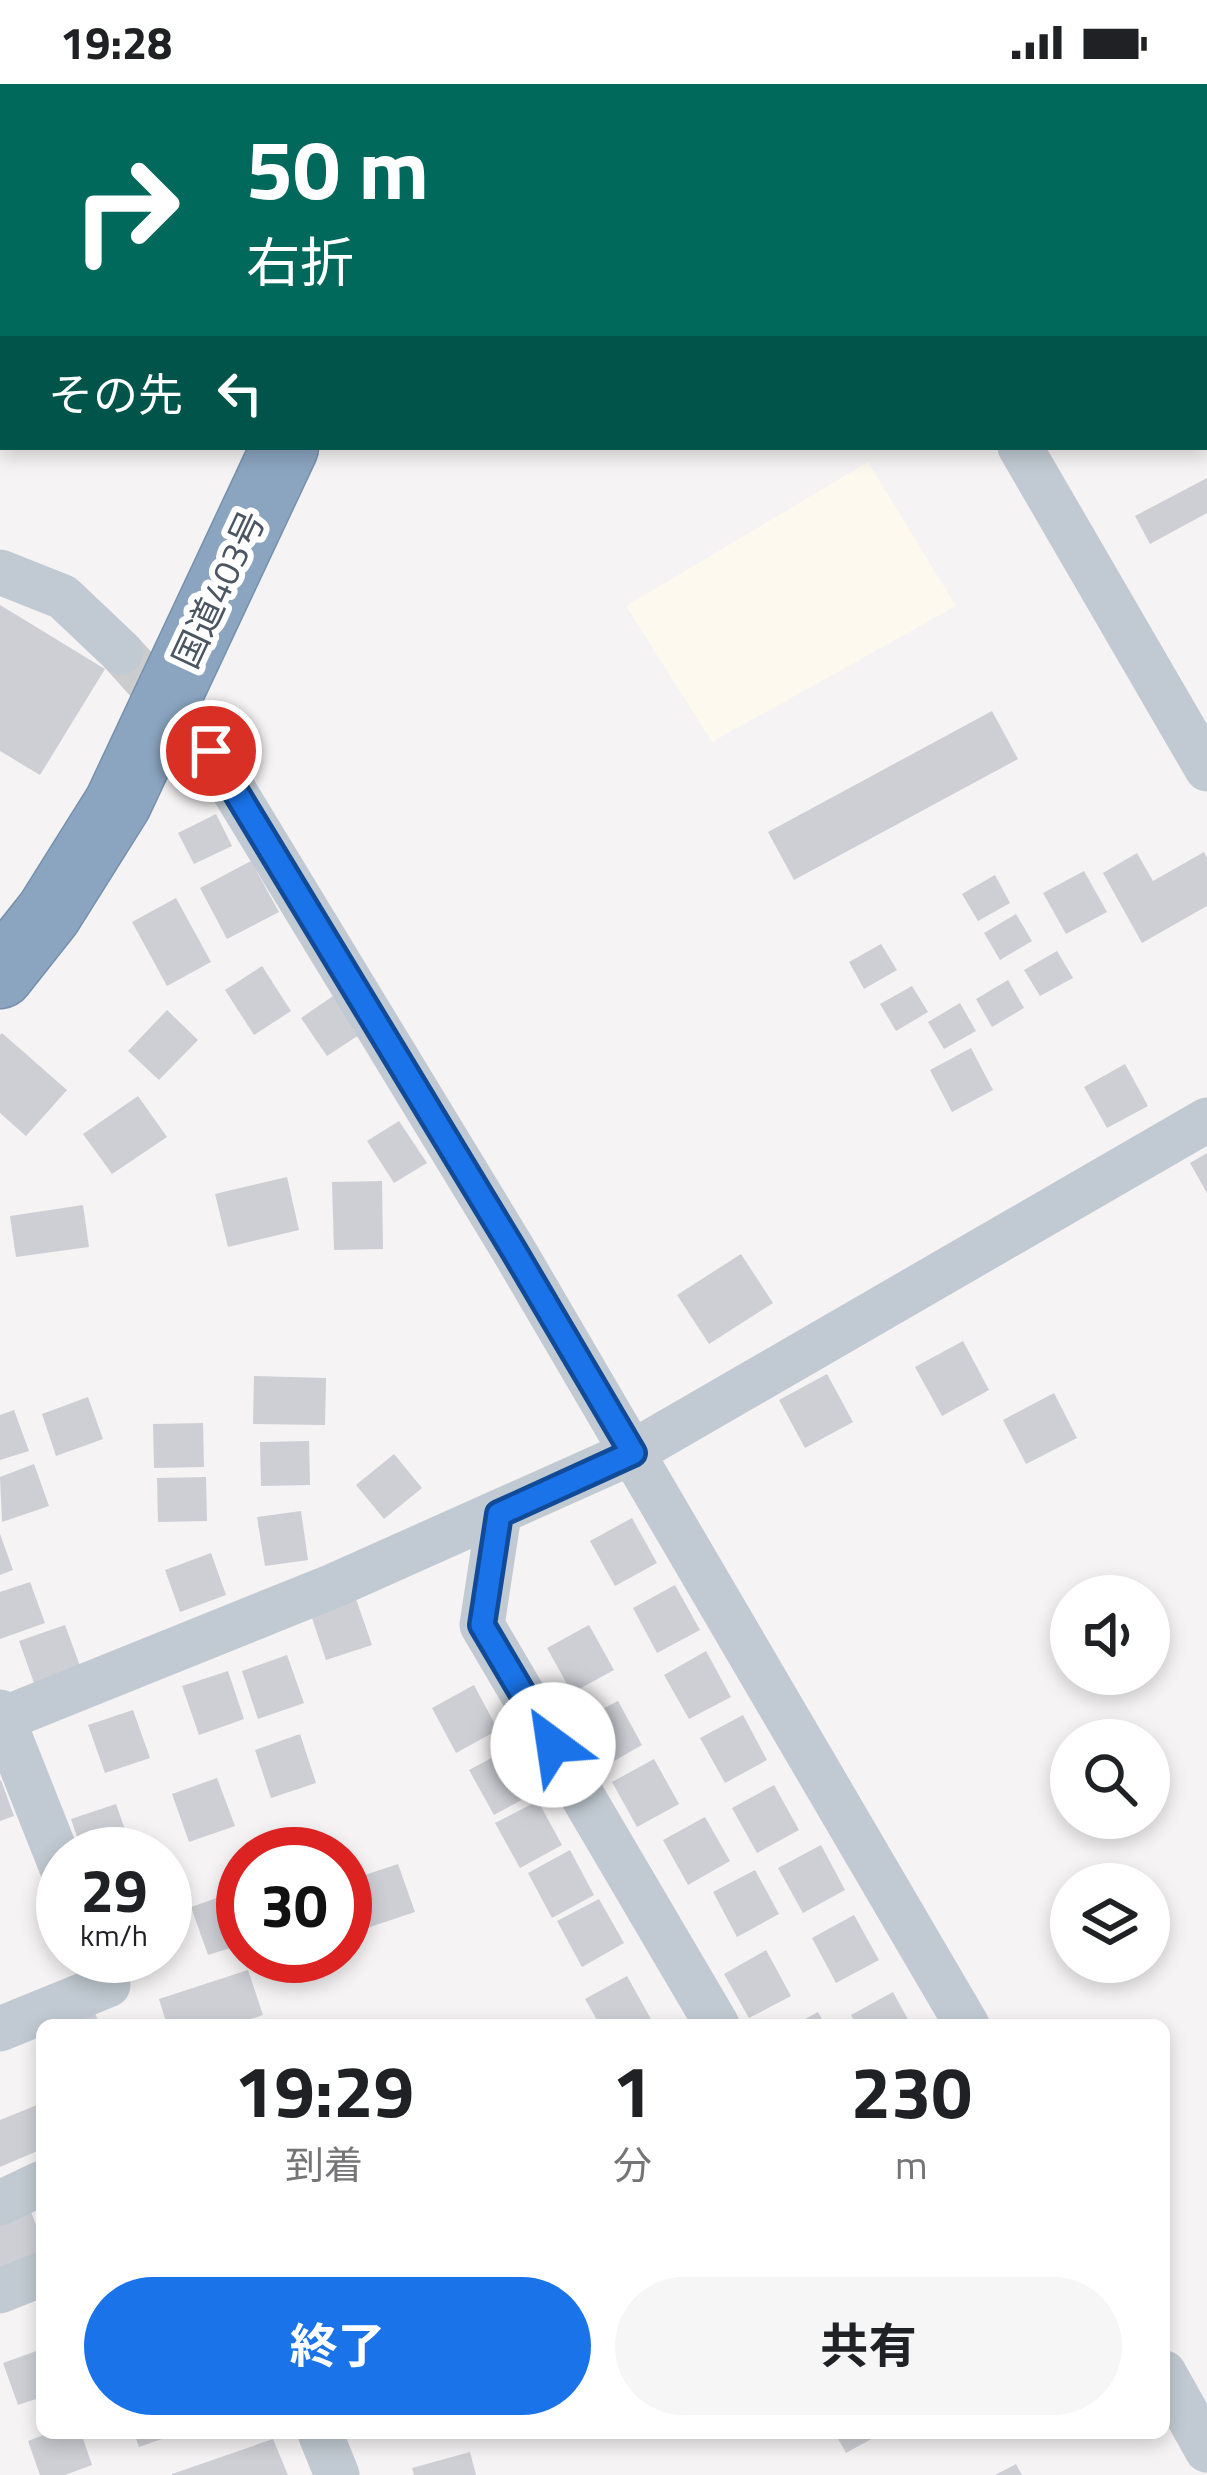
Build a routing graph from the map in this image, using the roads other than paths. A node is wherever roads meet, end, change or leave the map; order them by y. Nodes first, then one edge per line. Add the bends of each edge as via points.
1 (284, 450) edge
2 (1022, 450) edge
3 (0, 572) edge
4 (121, 652) tunnel mouth
5 (211, 751) tunnel mouth
6 (1207, 769) edge
7 (0, 975) edge
8 (1207, 1120) edge
9 (633, 1453) junction
10 (499, 1514) junction
11 (2, 1716) edge
12 (46, 1827) edge
13 (110, 1989) edge
14 (713, 2019) edge
15 (963, 2019) edge
16 (0, 2029) edge
17 (36, 2186) edge
18 (0, 2203) edge
19 (36, 2276) edge
20 (0, 2291) edge
21 (1170, 2384) edge
22 (323, 2439) edge
23 (1207, 2450) edge
24 (338, 2475) edge

1 - 7 highway, 国道403号 via 118,803
2 - 6 street
3 - 4 street via 63,597
5 - 9 street
8 - 9 street
9 - 10 street
9 - 15 street
10 - 11 street
10 - 14 street via 482,1625
11 - 12 street
13 - 16 street
17 - 18 street
19 - 20 street
21 - 23 street
22 - 24 street

